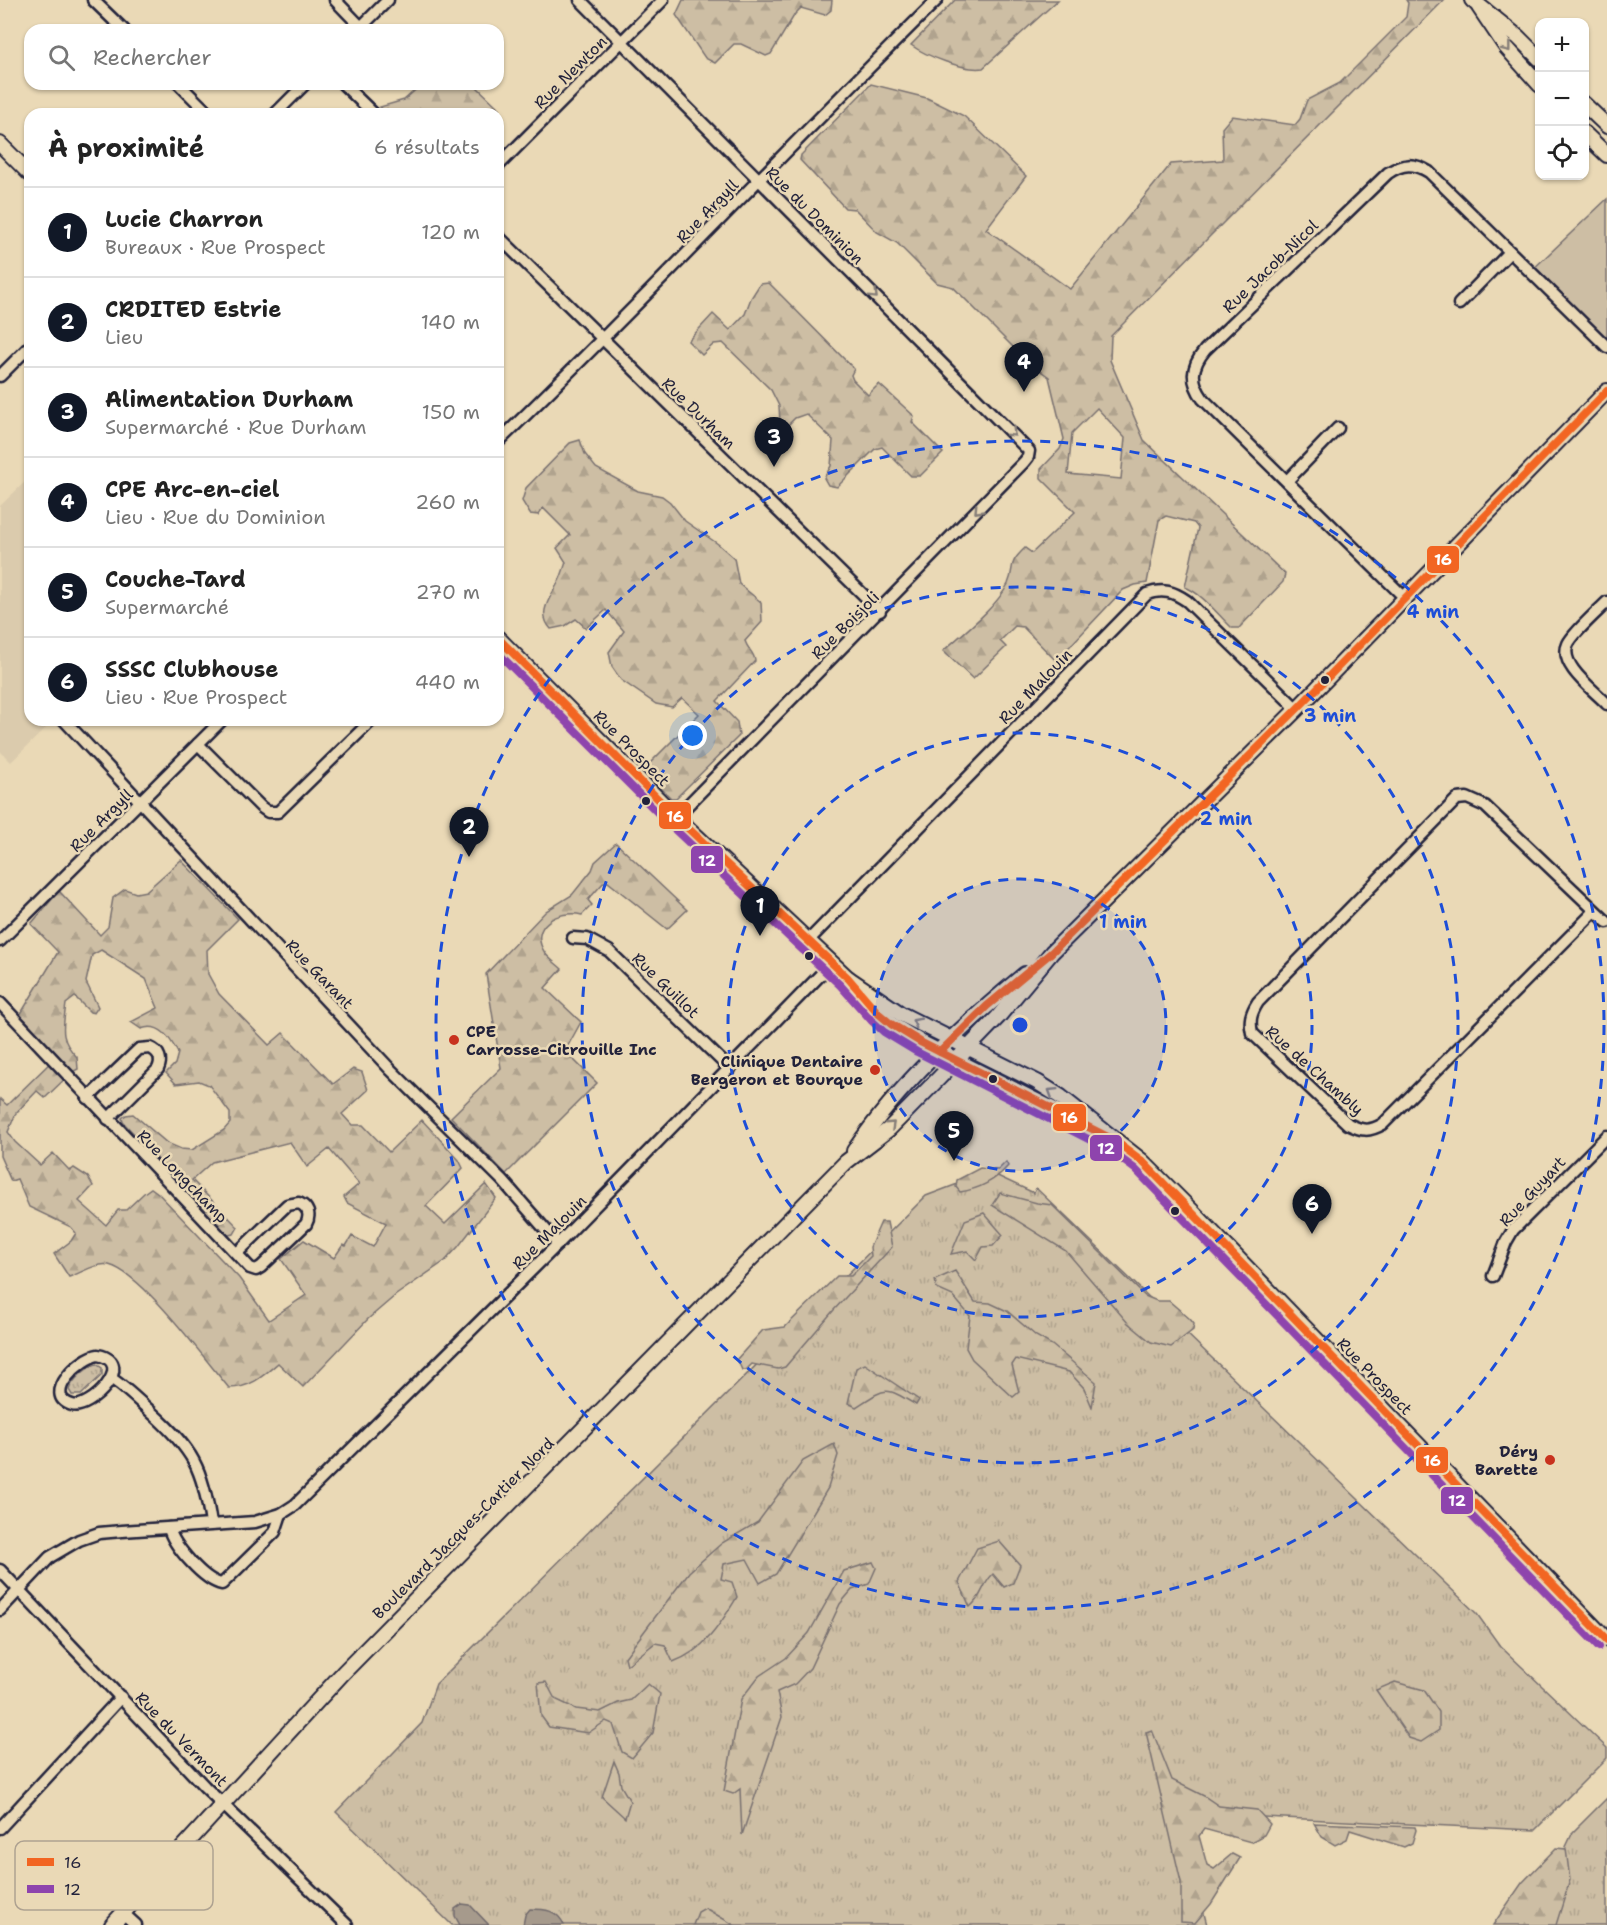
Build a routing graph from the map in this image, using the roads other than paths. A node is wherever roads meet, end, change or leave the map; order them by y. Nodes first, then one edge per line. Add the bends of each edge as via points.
1 (93, 0) edge
2 (335, 0) edge
3 (388, 0) edge
4 (580, 0) edge
5 (663, 0) edge
6 (937, 0) edge
7 (1479, 2) edge
8 (118, 24) edge
9 (356, 24) edge
10 (364, 24) edge
11 (621, 42) junction
12 (1535, 55) edge
13 (1535, 81) edge
14 (185, 90) edge
15 (298, 90) edge
16 (349, 90) edge
17 (203, 108) edge
18 (281, 108) edge
19 (368, 108) edge
20 (1589, 109) edge
21 (1607, 128) edge
22 (1589, 138) edge
23 (0, 144) edge
24 (1607, 155) edge
25 (504, 160) edge
26 (24, 168) edge
27 (758, 180) junction
28 (504, 242) edge
29 (1510, 252) junction
30 (1459, 304) dead end
31 (603, 339) junction
32 (1607, 347) edge
33 (24, 352) edge
34 (0, 376) edge
35 (1607, 391) edge
36 (1338, 428) dead end
37 (504, 436) edge
38 (1029, 451) joint
39 (1287, 481) junction
40 (1404, 597) junction
41 (1607, 602) edge
42 (880, 611) junction
43 (504, 644) edge
44 (1607, 704) edge
45 (1296, 709) junction
46 (69, 726) edge
47 (216, 726) edge
48 (366, 726) edge
49 (198, 744) junction
50 (140, 803) junction
51 (676, 817) junction
52 (1595, 911) junction
53 (1607, 922) edge
54 (573, 938) dead end
55 (0, 941) edge
56 (808, 941) junction
57 (1052, 952) junction
58 (832, 963) junction
59 (848, 978) junction
60 (0, 1003) edge
61 (952, 1040) junction
62 (968, 1047) junction
63 (940, 1052) junction
64 (956, 1060) junction
65 (730, 1069) junction
66 (88, 1098) junction
67 (108, 1119) junction
68 (1607, 1136) edge
69 (1114, 1140) junction
70 (846, 1162) junction
71 (558, 1244) junction
72 (237, 1253) junction
73 (1493, 1276) dead end
74 (112, 1379) junction
75 (282, 1514) junction
76 (211, 1524) junction
77 (169, 1528) junction
78 (0, 1570) edge
79 (18, 1589) junction
80 (0, 1610) edge
81 (1607, 1640) edge
82 (121, 1696) junction
83 (223, 1804) junction
84 (0, 1828) edge
85 (189, 1841) edge
86 (126, 1910) edge
87 (123, 1913) junction
88 (112, 1925) edge
89 (136, 1925) edge
90 (347, 1925) edge

1 - 8 street
2 - 9 street
3 - 10 street
4 - 11 street, Rue du Dominion
5 - 11 street, Rue Newton
6 - 27 street, Rue Argyll
7 - 12 street
7 -> 13 street via 1506,47
11 - 25 street, Rue Newton
11 - 27 street, Rue du Dominion
14 - 17 street
15 - 18 street
16 - 19 street
20 - 21 street
21 - 22 street
22 - 24 street
23 - 26 street
27 - 31 street, Rue Argyll
27 -> 38 street, Rue du Dominion
28 - 31 street, Rue Durham
29 - 30 street
29 - 32 street, Rue Jacob-Nicol
29 - 39 street, Rue Jacob-Nicol via 1429,172 1413,165 1400,166 1388,173 1205,350 1193,372 1196,390
31 - 37 street, Rue Argyll
31 - 42 street, Rue Durham
33 - 34 street
35 - 40 street, Boulevard Jacques-Cartier Nord
36 - 39 street
38 -> 42 street, Rue Boisjoli via 1024,462
39 - 40 street, Rue Jacob-Nicol
40 - 45 street, Boulevard Jacques-Cartier Nord
41 - 44 street via 1567,645 1567,661 1572,669
42 - 51 street, Rue Boisjoli
43 - 51 street, Rue Prospect
45 - 56 street, Rue Malouin via 1187,601 1167,591 1147,594
45 - 57 street, Boulevard Jacques-Cartier Nord
46 - 50 street, Rue Garant
47 - 49 street, Rue Argyll
48 - 49 street via 278,812 261,807
49 - 50 street, Rue Argyll
50 - 55 street, Rue Argyll
50 - 71 street, Rue Garant via 383,1062 503,1181
51 - 56 street, Rue Prospect
52 - 52 street, Rue de Chambly via 1485,806 1467,798 1457,800 1257,1002 1251,1012 1252,1033 1348,1124 1361,1131 1372,1130 1383,1124
52 - 53 street
54 - 65 street, Rue Guillot via 587,939 609,951
56 - 58 street, Rue Prospect
57 - 61 street, Boulevard Jacques-Cartier Nord via 987,1005
57 - 62 street, Boulevard Jacques-Cartier Nord
58 - 59 street, Rue Prospect
58 - 65 street, Rue Malouin
61 -> 59 street, Rue Prospect via 901,1014
59 - 63 street, Rue Prospect via 891,1024
60 - 66 street, Rue Longchamp
61 - 62 street, Rue Prospect
61 - 63 street, Boulevard Jacques-Cartier Nord
62 - 64 street, Boulevard Jacques-Cartier Nord
69 -> 62 street, Rue Prospect via 1061,1097
63 - 64 street, Rue Prospect
63 - 70 street, Boulevard Jacques-Cartier Nord via 876,1119
64 - 69 street, Rue Prospect
70 -> 64 street, Boulevard Jacques-Cartier Nord via 889,1129
65 - 71 street, Rue Malouin
66 - 67 street, Rue Longchamp
66 - 67 street via 139,1049 157,1052 158,1069
67 - 72 street, Rue Longchamp
68 - 73 street, Rue Guyart via 1513,1230
69 - 81 street, Rue Prospect via 1162,1180
70 - 83 street, Boulevard Jacques-Cartier Nord via 343,1673
71 - 75 street, Rue Malouin via 303,1499
72 - 72 street, Rue Longchamp via 250,1268 261,1267 306,1224 309,1216 305,1207 295,1202 287,1204
74 - 74 street via 114,1370 109,1359 92,1356 65,1378 60,1392 69,1404 80,1406
74 - 76 street via 172,1430 189,1450 199,1470
75 - 76 street, Rue Malouin via 255,1522
75 - 77 street, Rue Malouin via 275,1532 222,1584 212,1581 176,1544
76 - 77 street, Rue Malouin
77 - 79 street, Rue Malouin via 99,1533 79,1539 50,1557
78 - 79 street, Rue du Vermont
79 - 80 street, Rue Malouin
79 - 82 street, Rue du Vermont
82 - 83 street, Rue du Vermont
82 - 84 street
83 - 85 street, Boulevard Jacques-Cartier Nord
83 - 90 street, Rue du Vermont
86 - 87 street, Boulevard Jacques-Cartier Nord
87 - 88 street, Boulevard Jacques-Cartier Nord
87 - 89 street

